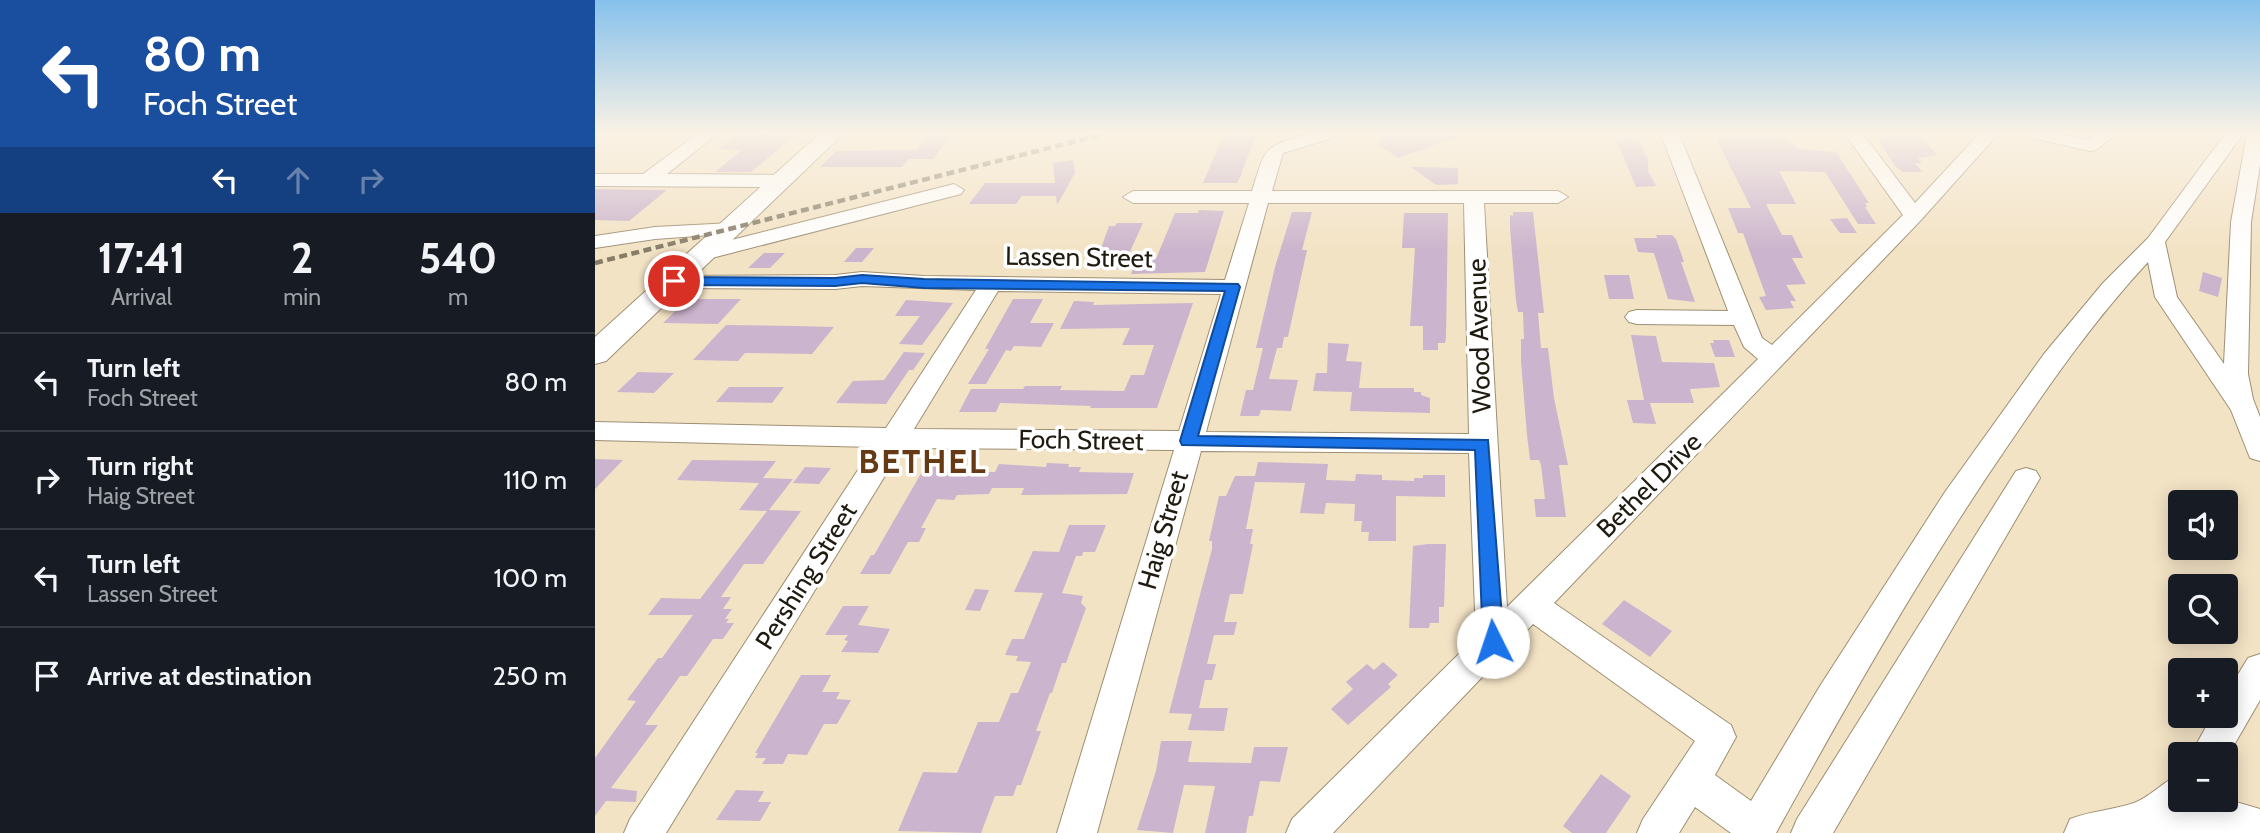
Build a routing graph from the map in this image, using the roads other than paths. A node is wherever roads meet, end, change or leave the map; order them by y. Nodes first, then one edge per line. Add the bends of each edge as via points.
1 (657, 173) edge
2 (791, 173) edge
3 (1267, 173) edge
4 (1685, 173) edge
5 (1882, 173) edge
6 (1953, 173) edge
7 (2206, 173) edge
8 (2249, 173) edge
9 (595, 180) edge
10 (648, 180) junction
11 (782, 181) junction
12 (954, 190) dead end
13 (1133, 197) dead end
14 (1261, 197) junction
15 (1473, 197) junction
16 (1558, 197) dead end
17 (1914, 216) junction
18 (731, 229) junction
19 (595, 242) edge
20 (2155, 242) junction
21 (704, 254) junction
22 (2250, 272) edge
23 (674, 281) junction
24 (835, 282) joint
25 (924, 284) joint
26 (991, 284) junction
27 (1233, 287) junction
28 (1637, 317) dead end
29 (1742, 318) junction
30 (601, 343) edge
31 (1773, 358) junction
32 (2245, 411) junction
33 (595, 431) edge
34 (893, 438) junction
35 (1188, 441) junction
36 (1483, 444) junction
37 (2260, 451) edge
38 (2026, 478) dead end
39 (1531, 604) junction
40 (1493, 642) junction
41 (2260, 669) edge
42 (2216, 742) edge
43 (1691, 781) junction
44 (2168, 803) edge
45 (2201, 812) edge
46 (2260, 828) edge
47 (1759, 831) edge
48 (645, 833) edge
49 (1077, 833) edge
50 (1306, 833) edge
51 (1657, 833) edge
52 (1811, 833) edge
53 (2084, 833) edge

1 - 10 street
2 - 11 main road
3 - 14 street, Haig Street
4 - 29 street
5 - 17 street
6 - 17 street, Bethel Drive
7 - 20 street
8 - 22 street via 2241,222
9 - 10 street
10 - 11 street
11 - 18 main road
12 - 21 street
13 - 14 street
14 - 15 street
14 - 27 street, Haig Street
15 - 16 street
15 - 36 street, Wood Avenue
17 - 31 street, Bethel Drive
18 - 19 street
18 - 21 main road
20 - 32 street via 2167,296
20 - 47 street via 2053,360 1955,500 1832,696
21 - 23 main road
22 - 32 street via 2236,374
23 - 24 street, Lassen Street
23 - 30 main road
24 - 25 street, Lassen Street
25 - 26 street, Lassen Street
26 - 27 street, Lassen Street
26 - 34 street, Pershing Street
27 - 35 street, Haig Street
28 - 29 street
29 - 31 street via 1756,347
31 - 39 street, Bethel Drive
32 - 37 street
33 - 34 street, Foch Street
34 - 35 street, Foch Street
34 - 48 street, Pershing Street
35 - 36 street, Foch Street
35 - 49 street, Haig Street
36 - 40 street, Wood Avenue
38 - 52 street
39 - 40 street, Bethel Drive
39 - 43 street via 1718,737
40 - 50 street, Bethel Drive
41 - 42 street
43 - 47 street
43 - 51 street
44 - 53 street via 2125,826
45 - 46 street

